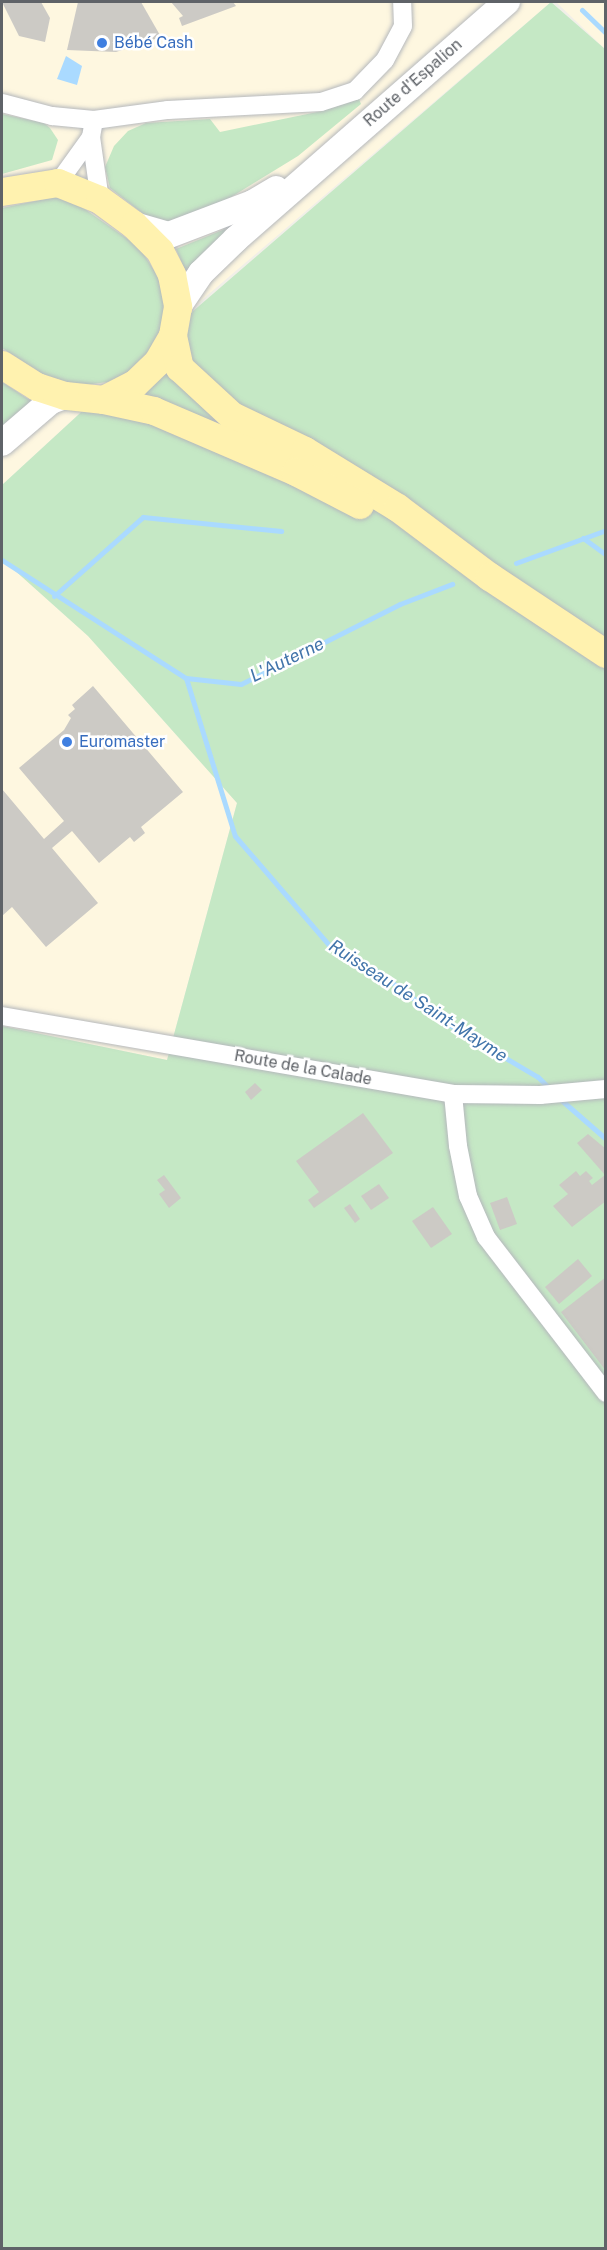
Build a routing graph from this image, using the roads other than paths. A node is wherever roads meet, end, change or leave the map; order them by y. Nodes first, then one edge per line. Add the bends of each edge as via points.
1 (402, 2) edge
2 (507, 2) edge
3 (2, 103) edge
4 (93, 128) junction
5 (318, 165) junction
6 (58, 183) junction
7 (2, 192) edge
8 (100, 200) junction
9 (134, 225) junction
10 (178, 307) junction
11 (173, 336) junction
12 (2, 365) edge
13 (65, 396) junction
14 (104, 400) junction
15 (2, 443) edge
16 (490, 577) junction
17 (606, 654) edge
18 (2, 1016) edge
19 (606, 1089) edge
20 (453, 1094) junction
21 (606, 1393) edge

1 - 4 street via 403,26 385,60 355,91 321,102 168,110
2 - 5 main road, Route d'Espalion
3 - 4 street
4 - 6 street
4 - 8 street
5 - 9 main road, Route d'Espalion via 253,203 169,235
5 - 10 main road, Route d'Espalion via 201,273
6 - 7 main road
6 - 8 main road
8 - 9 main road
9 - 10 main road via 160,251 172,275
10 - 11 main road
11 - 14 main road via 158,362 135,384
11 - 16 main road via 180,369 232,416 305,451 388,503
12 - 13 main road via 37,387
13 - 14 main road
13 - 15 main road via 51,401
14 - 16 main road via 153,411 296,472
16 - 17 main road
18 - 20 street, Route de la Calade
19 - 20 street, Route de la Calade via 540,1095
20 - 21 street via 468,1196 486,1237

